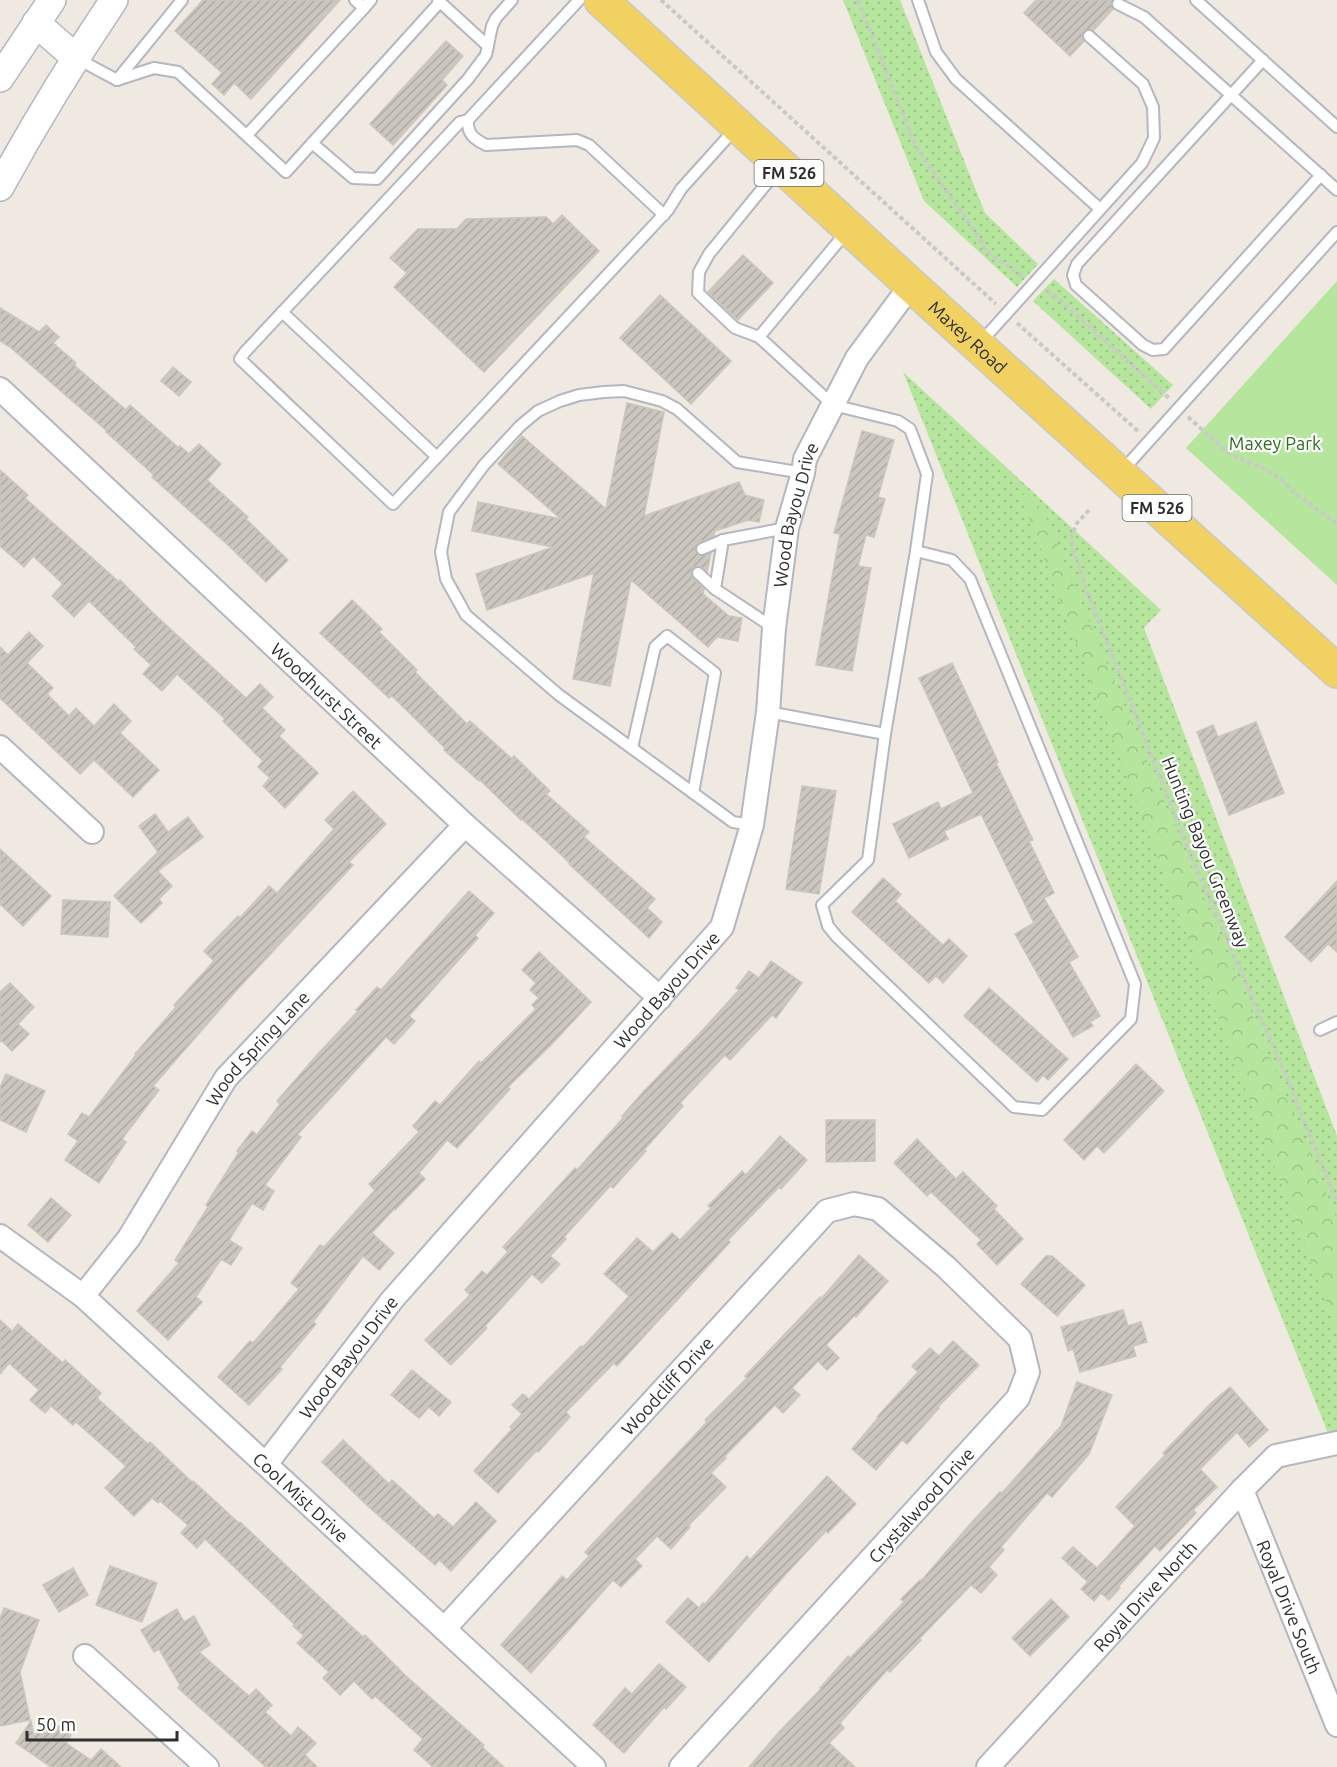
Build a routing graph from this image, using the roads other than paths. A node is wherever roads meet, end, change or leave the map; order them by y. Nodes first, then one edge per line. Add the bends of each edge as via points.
1 (52, 0) edge
2 (114, 0) edge
3 (182, 0) edge
4 (355, 0) edge
5 (512, 0) edge
6 (579, 0) edge
7 (918, 0) edge
8 (1196, 0) edge
9 (439, 1) edge
10 (368, 4) edge
11 (612, 4) edge
12 (1118, 4) dead end
13 (36, 23) junction
14 (1089, 36) dead end
15 (488, 46) junction
16 (76, 58) junction
17 (1263, 60) junction
18 (0, 78) edge
19 (117, 80) junction
20 (1232, 95) junction
21 (468, 120) junction
22 (738, 126) junction
23 (1337, 127) edge
24 (247, 135) junction
25 (312, 143) junction
26 (781, 165) junction
27 (1321, 175) junction
28 (0, 187) edge
29 (1337, 190) edge
30 (1100, 209) junction
31 (663, 215) junction
32 (850, 228) junction
33 (1337, 232) edge
34 (911, 285) junction
35 (282, 312) junction
36 (759, 337) junction
37 (978, 345) junction
38 (0, 389) edge
39 (844, 408) junction
40 (437, 457) junction
41 (803, 473) junction
42 (1119, 473) junction
43 (787, 528) junction
44 (723, 540) junction
45 (702, 549) dead end
46 (916, 551) junction
47 (698, 573) dead end
48 (715, 589) junction
49 (774, 628) junction
50 (1337, 671) edge
51 (768, 712) junction
52 (885, 734) junction
53 (0, 747) edge
54 (632, 748) junction
55 (693, 793) junction
56 (465, 825) junction
57 (752, 825) junction
58 (92, 832) dead end
59 (660, 998) junction
60 (1337, 1022) edge
61 (1320, 1030) dead end
62 (0, 1236) edge
63 (910, 1237) joint
64 (83, 1296) junction
65 (1327, 1446) edge
66 (1337, 1459) edge
67 (266, 1464) junction
68 (1242, 1490) junction
69 (444, 1629) junction
70 (85, 1656) dead end
71 (1337, 1725) edge
72 (207, 1767) edge
73 (594, 1767) edge
74 (681, 1767) edge
75 (988, 1767) edge

1 - 13 street
2 - 16 street
3 - 19 lane
4 - 10 lane
5 - 15 lane via 496,18
6 - 21 lane
7 - 30 lane via 936,52 956,79
8 - 17 lane
9 - 15 lane
9 - 25 lane
10 - 24 lane
11 - 22 main road, Maxey Road / FM 526
12 - 20 lane via 1144,17
13 - 16 street
13 - 18 street
14 - 30 lane via 1143,84 1153,107 1154,138 1142,164
15 - 25 lane via 468,79 378,179 353,178
16 - 19 lane
16 - 28 street
17 - 20 lane
17 - 23 lane
19 - 24 lane via 154,68 178,72
20 - 27 lane
20 - 27 lane via 1077,264 1073,275 1076,285 1143,345 1153,350 1164,349
21 - 31 lane via 470,134 486,145 578,140 589,145
21 - 35 lane via 460,122
22 - 26 main road, Maxey Road / FM 526
22 - 31 lane
24 - 25 lane via 286,172
26 - 32 main road, Maxey Road / FM 526
26 - 36 lane via 709,254 699,272 698,293 735,328
27 - 29 lane
30 - 37 lane
31 - 40 lane
32 - 34 main road, Maxey Road / FM 526
32 - 36 lane
33 - 42 lane
34 - 37 main road, Maxey Road / FM 526
34 - 39 street, Wood Bayou Drive via 857,358
35 - 40 lane
35 - 40 lane via 240,359 393,504
36 - 39 lane
37 - 42 main road, Maxey Road / FM 526
38 - 56 street, Woodhurst Street
39 - 41 street, Wood Bayou Drive via 805,459
39 - 46 lane via 898,421 910,429 927,474
41 - 43 street, Wood Bayou Drive
41 - 54 lane via 737,462 677,409 662,401 624,391 604,392 579,395 538,411 484,465 449,512 441,552 446,579 466,615 559,695
42 - 50 main road, Maxey Road / FM 526
43 - 44 lane
43 - 49 street, Wood Bayou Drive
44 - 45 lane
44 - 48 lane
46 - 52 lane
46 - 52 lane via 952,560 970,579 1135,984 1131,1019 1041,1110 1014,1107 828,926 822,905 868,860
47 - 48 lane
48 - 49 lane
49 - 51 street, Wood Bayou Drive
51 - 52 lane
51 - 57 street, Wood Bayou Drive
53 - 58 street
54 - 55 lane
54 - 55 lane via 656,647 667,636 715,673
55 - 57 lane via 733,822
56 - 59 street, Woodhurst Street
56 - 64 street, Wood Spring Lane via 226,1078 129,1238
57 - 59 street, Wood Bayou Drive via 722,927
59 - 67 street, Wood Bayou Drive via 392,1300
60 - 61 lane
62 - 64 street, Cool Mist Drive
63 - 69 street, Woodcliff Drive via 878,1209 854,1204 827,1211
63 - 74 street, Crystalwood Drive via 1020,1340 1028,1372 1018,1398
64 - 67 street, Cool Mist Drive
65 - 66 street, Royal Drive North
65 - 68 street, Royal Drive North via 1276,1456
67 - 69 street, Cool Mist Drive
68 - 71 street, Royal Drive South
68 - 75 street, Royal Drive North
69 - 73 street, Cool Mist Drive
70 - 72 street

